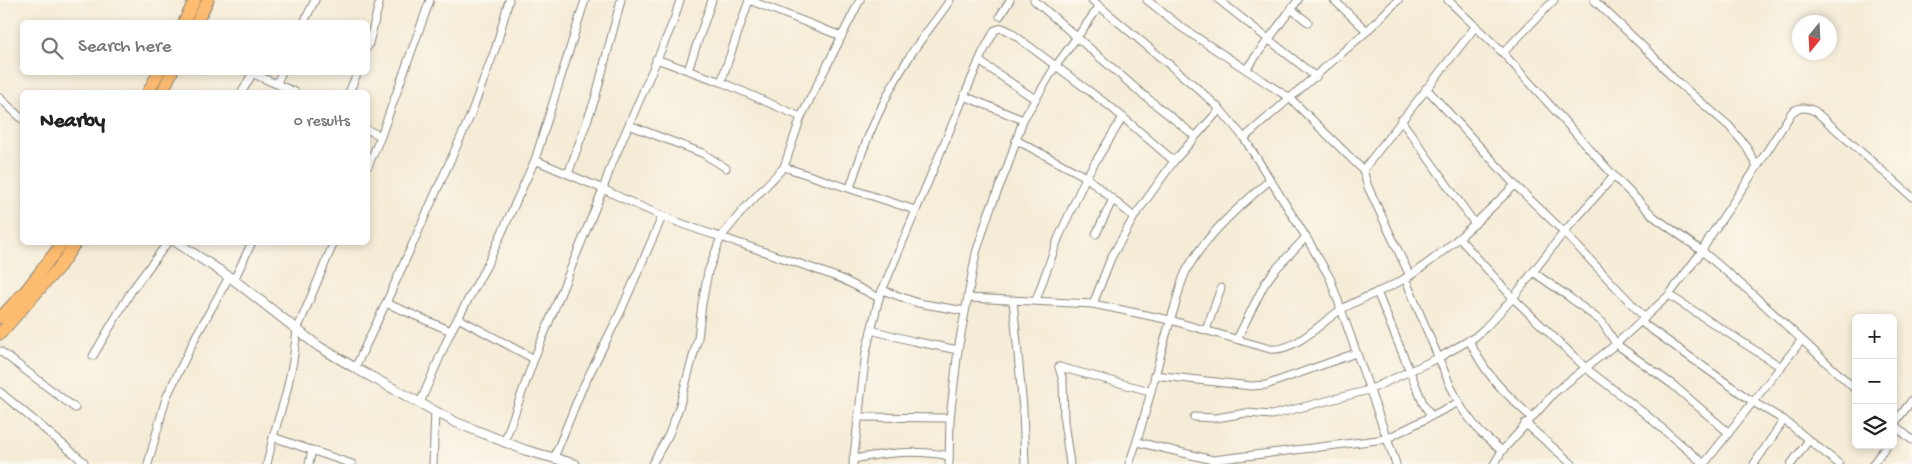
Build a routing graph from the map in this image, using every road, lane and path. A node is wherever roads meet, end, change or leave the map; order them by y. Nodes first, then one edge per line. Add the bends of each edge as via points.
1 (195, 0) edge
2 (208, 0) edge
3 (315, 0) edge
4 (380, 0) edge
5 (430, 0) edge
6 (509, 0) edge
7 (585, 0) edge
8 (621, 0) edge
9 (680, 0) edge
10 (712, 0) edge
11 (749, 0) edge
12 (860, 0) edge
13 (950, 0) edge
14 (1010, 0) edge
15 (1034, 0) edge
16 (1092, 0) edge
17 (1147, 0) edge
18 (1219, 0) edge
19 (1298, 0) edge
20 (1334, 0) edge
21 (1398, 0) edge
22 (1448, 0) edge
23 (1554, 0) edge
24 (1600, 2) edge
25 (1099, 7) junction
26 (1291, 8) junction
27 (1000, 16) dead end
28 (185, 20) edge
29 (198, 20) edge
30 (305, 20) edge
31 (1308, 22) dead end
32 (1476, 26) junction
33 (1367, 31) junction
34 (841, 36) junction
35 (1077, 37) junction
36 (1268, 38) junction
37 (370, 39) edge
38 (1503, 53) junction
39 (656, 59) junction
40 (979, 61) junction
41 (1055, 67) junction
42 (1247, 68) junction
43 (688, 70) junction
44 (157, 75) edge
45 (170, 75) edge
46 (249, 75) edge
47 (255, 75) edge
48 (281, 75) edge
49 (357, 75) edge
50 (1316, 77) junction
51 (721, 82) junction
52 (277, 83) junction
53 (1426, 88) junction
54 (149, 90) edge
55 (163, 90) edge
56 (243, 90) edge
57 (291, 90) edge
58 (350, 90) edge
59 (964, 96) junction
60 (0, 98) edge
61 (1035, 99) junction
62 (1291, 99) junction
63 (1220, 109) junction
64 (20, 117) edge
65 (801, 117) junction
66 (1123, 118) junction
67 (1023, 120) junction
68 (1401, 120) junction
69 (628, 124) junction
70 (370, 131) edge
71 (381, 136) junction
72 (1195, 136) junction
73 (1244, 138) junction
74 (1016, 140) junction
75 (535, 160) junction
76 (370, 161) edge
77 (1174, 161) junction
78 (784, 167) junction
79 (1757, 167) junction
80 (726, 168) dead end
81 (1363, 170) junction
82 (568, 174) junction
83 (1614, 176) junction
84 (1086, 177) junction
85 (1270, 180) junction
86 (1516, 185) junction
87 (850, 188) junction
88 (603, 189) junction
89 (1912, 197) edge
90 (1113, 199) junction
91 (915, 210) junction
92 (662, 217) junction
93 (1134, 217) junction
94 (1475, 224) junction
95 (1564, 232) junction
96 (1096, 234) dead end
97 (722, 237) junction
98 (1306, 237) junction
99 (1460, 239) junction
100 (61, 245) edge
101 (74, 245) edge
102 (166, 245) edge
103 (181, 245) edge
104 (250, 245) edge
105 (333, 245) edge
106 (1702, 252) junction
107 (1533, 272) junction
108 (1408, 277) junction
109 (232, 279) junction
110 (1221, 288) dead end
111 (1377, 292) junction
112 (880, 294) junction
113 (1669, 294) junction
114 (968, 298) junction
115 (1513, 298) junction
116 (1013, 300) junction
117 (1036, 300) junction
118 (386, 303) junction
119 (1092, 304) junction
120 (1341, 309) junction
121 (965, 310) junction
122 (0, 318) edge
123 (458, 318) junction
124 (1170, 320) junction
125 (1643, 320) junction
126 (297, 330) junction
127 (871, 330) junction
128 (1206, 330) junction
129 (451, 331) junction
130 (0, 334) edge
131 (1237, 339) junction
132 (1470, 340) junction
133 (1801, 341) junction
134 (1616, 344) junction
135 (958, 350) junction
136 (0, 352) edge
137 (1356, 353) junction
138 (93, 356) dead end
139 (1440, 357) junction
140 (534, 359) junction
141 (1781, 367) junction
142 (355, 368) junction
143 (1587, 369) junction
144 (1410, 371) junction
145 (1154, 374) junction
146 (1852, 386) edge
147 (1369, 390) junction
148 (1150, 391) junction
149 (0, 392) edge
150 (1912, 400) edge
151 (1459, 402) junction
152 (1753, 402) junction
153 (420, 403) junction
154 (75, 408) dead end
155 (435, 411) junction
156 (1431, 416) junction
157 (859, 417) junction
158 (1194, 417) dead end
159 (950, 418) junction
160 (1528, 420) junction
161 (1784, 420) junction
162 (1897, 423) edge
163 (1897, 428) edge
164 (1728, 433) junction
165 (273, 437) junction
166 (1386, 439) junction
167 (1809, 440) junction
168 (1912, 440) edge
169 (1137, 442) junction
170 (504, 443) junction
171 (1884, 449) edge
172 (312, 450) junction
173 (1502, 451) junction
174 (554, 458) junction
175 (949, 460) edge
176 (853, 462) edge
177 (1213, 462) edge
178 (82, 464) edge
179 (148, 464) edge
180 (267, 464) edge
181 (309, 464) edge
182 (352, 464) edge
183 (433, 464) edge
184 (575, 464) edge
185 (652, 464) edge
186 (1025, 464) edge
187 (1070, 464) edge
188 (1129, 464) edge
189 (1396, 464) edge
190 (1494, 464) edge
191 (1572, 464) edge
192 (1704, 464) edge
193 (1754, 464) edge
194 (1791, 464) edge
195 (1839, 464) edge
196 (1873, 464) edge

1 - 28 highway
2 - 29 highway
3 - 30 street
4 - 37 street
5 - 71 street
6 - 118 street via 496,47 469,119
7 - 75 street
8 - 82 street via 595,99
9 - 39 street
10 - 43 street
11 - 34 street
11 - 51 street
12 - 34 street
13 - 87 street via 892,85 861,150
14 - 27 street
15 - 35 street
16 - 25 street
17 - 42 street via 1181,27
18 - 36 street
19 - 26 street
20 - 33 street
21 - 33 street
22 - 32 street
23 - 38 street
24 - 79 street via 1674,79 1729,126 1746,146
25 - 35 street
25 - 63 street
26 - 31 street
26 - 36 street
32 - 38 street
32 - 53 street
33 - 50 street
34 - 65 street
35 - 41 street
35 - 72 street
36 - 42 street
36 - 50 street
38 - 83 street
39 - 43 street
39 - 69 street
40 - 41 street via 995,30 1002,28
40 - 59 street
40 - 61 street
41 - 61 street
41 - 66 street
42 - 62 street
43 - 51 street
44 - 54 highway
45 - 55 highway
46 - 56 street
47 - 52 street
48 - 52 street
49 - 58 street
50 - 62 street
51 - 65 street
52 - 57 street
53 - 68 street
53 - 86 street
59 - 67 street
59 - 91 street
60 - 64 street
61 - 67 street
62 - 73 street
62 - 81 street
63 - 72 street
63 - 73 street
65 - 78 street
66 - 77 street
66 - 84 street
67 - 74 street
68 - 81 street
68 - 94 street
69 - 80 street via 702,154
69 - 88 street
70 - 71 street
71 - 76 street
72 - 77 street
73 - 85 street
74 - 84 street
74 - 114 street via 976,253
75 - 82 street
75 - 123 street via 496,247
77 - 93 street
78 - 87 street
78 - 97 street
79 - 89 street via 1792,112 1806,108 1815,111
79 - 106 street
81 - 108 street
82 - 88 street
83 - 95 street
83 - 106 street via 1653,216
84 - 90 street
84 - 117 street via 1058,239
85 - 98 street
85 - 124 street via 1202,246 1187,268
86 - 94 street
86 - 95 street
87 - 91 street
88 - 92 street
88 - 140 street
90 - 93 street
90 - 96 street
91 - 112 street
92 - 97 street
92 - 174 street via 581,391
93 - 119 street
94 - 99 street
95 - 107 street
95 - 125 street
97 - 112 street
97 - 185 street via 708,272 698,338 680,408
98 - 120 street via 1330,278
98 - 131 street via 1264,285
99 - 108 street
99 - 115 street
100 - 122 highway
101 - 130 highway via 60,266
102 - 138 street via 132,290
103 - 109 street
104 - 109 street
105 - 126 street
106 - 113 street
106 - 133 street
107 - 115 street
107 - 134 street via 1602,322
108 - 111 street
108 - 139 street
109 - 126 street
109 - 179 street via 196,336 166,398
110 - 128 street
111 - 120 street
111 - 144 street
112 - 121 street
112 - 127 street
113 - 125 street
113 - 141 street
114 - 116 street
114 - 121 street
115 - 132 street
115 - 143 street
116 - 117 street
116 - 186 street
117 - 119 street
118 - 129 street
118 - 142 street
119 - 124 street
120 - 131 street via 1309,335 1281,348 1270,349
120 - 137 street
121 - 135 street
123 - 129 street
123 - 140 street
124 - 128 street
124 - 145 street
125 - 134 street
125 - 152 street
126 - 142 street
126 - 165 street via 286,394
127 - 135 street
127 - 157 street
128 - 131 street
129 - 153 street
132 - 139 street
132 - 160 street via 1494,382
133 - 141 street
133 - 146 street
134 - 143 street
134 - 164 street via 1673,385
135 - 159 street
136 - 154 street
137 - 145 street via 1252,386
137 - 147 street
139 - 144 street
139 - 151 street
140 - 170 street
141 - 152 street
142 - 153 street
143 - 160 street via 1555,392
143 - 192 street
144 - 147 street
144 - 156 street
145 - 148 street
147 - 158 street via 1272,415 1246,413 1216,418
147 - 166 street
148 - 169 street
148 - 187 street via 1059,367
149 - 178 street via 84,462
150 - 162 street
151 - 156 street
151 - 173 street via 1480,432
152 - 161 street
152 - 164 street
153 - 155 street
155 - 170 street
155 - 183 street
156 - 166 street
157 - 159 street
157 - 176 street
159 - 175 street
160 - 173 street
160 - 191 street
161 - 167 street
161 - 193 street
163 - 168 street
164 - 192 street
165 - 172 street
165 - 180 street
166 - 177 street
166 - 189 street
167 - 194 street
167 - 195 street
169 - 177 street
169 - 188 street
170 - 174 street
171 - 196 street
172 - 181 street
172 - 182 street
173 - 190 street
174 - 184 street
175 - 176 street via 930,452 910,451

